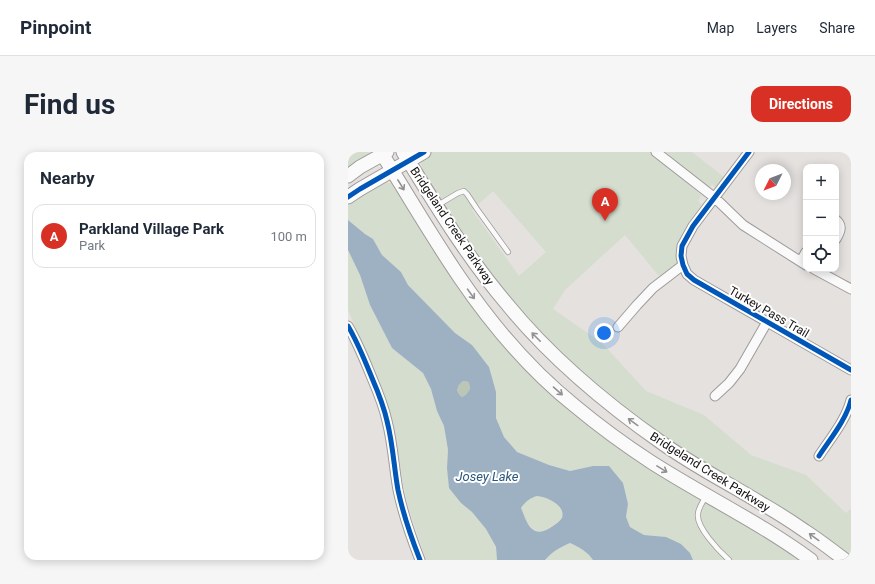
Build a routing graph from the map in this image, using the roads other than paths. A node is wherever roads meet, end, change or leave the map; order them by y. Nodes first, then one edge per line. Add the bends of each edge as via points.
1 (424, 152) edge
2 (656, 152) edge
3 (749, 152) edge
4 (383, 153) edge
5 (406, 156) edge
6 (392, 170) junction
7 (348, 176) edge
8 (349, 196) edge
9 (715, 198) junction
10 (437, 206) junction
11 (839, 223) edge
12 (839, 233) edge
13 (508, 252) dead end
14 (803, 263) edge
15 (682, 265) junction
16 (821, 272) edge
17 (851, 289) edge
18 (767, 322) junction
19 (348, 326) edge
20 (618, 327) dead end
21 (851, 370) edge
22 (715, 396) dead end
23 (851, 400) edge
24 (819, 456) dead end
25 (706, 495) junction
26 (420, 560) edge
27 (728, 560) edge
28 (811, 560) edge
29 (845, 560) edge

1 - 5 main road
2 - 9 street
3 - 9 street
4 - 6 main road, Bridgeland Creek Parkway
4 - 7 main road
5 - 6 main road
5 - 10 main road, Bridgeland Creek Parkway
6 - 8 main road
6 -> 25 main road, Bridgeland Creek Parkway via 440,248 488,318 541,377 650,462
9 - 14 street via 743,225
9 - 15 street via 693,226 682,246
10 - 13 lane via 458,192 464,191
29 -> 10 main road, Bridgeland Creek Parkway via 763,504 701,469 662,443 590,388 536,337 506,304 477,267
11 - 12 street
15 - 18 street, Turkey Pass Trail via 694,280
15 - 20 street via 653,288
16 - 17 street
18 - 21 street, Turkey Pass Trail
18 - 22 street via 740,369
19 - 26 street via 368,367 387,420 400,497
23 - 24 street via 840,424
25 - 27 lane via 698,511 699,520 709,538
25 - 28 main road, Bridgeland Creek Parkway via 753,521

